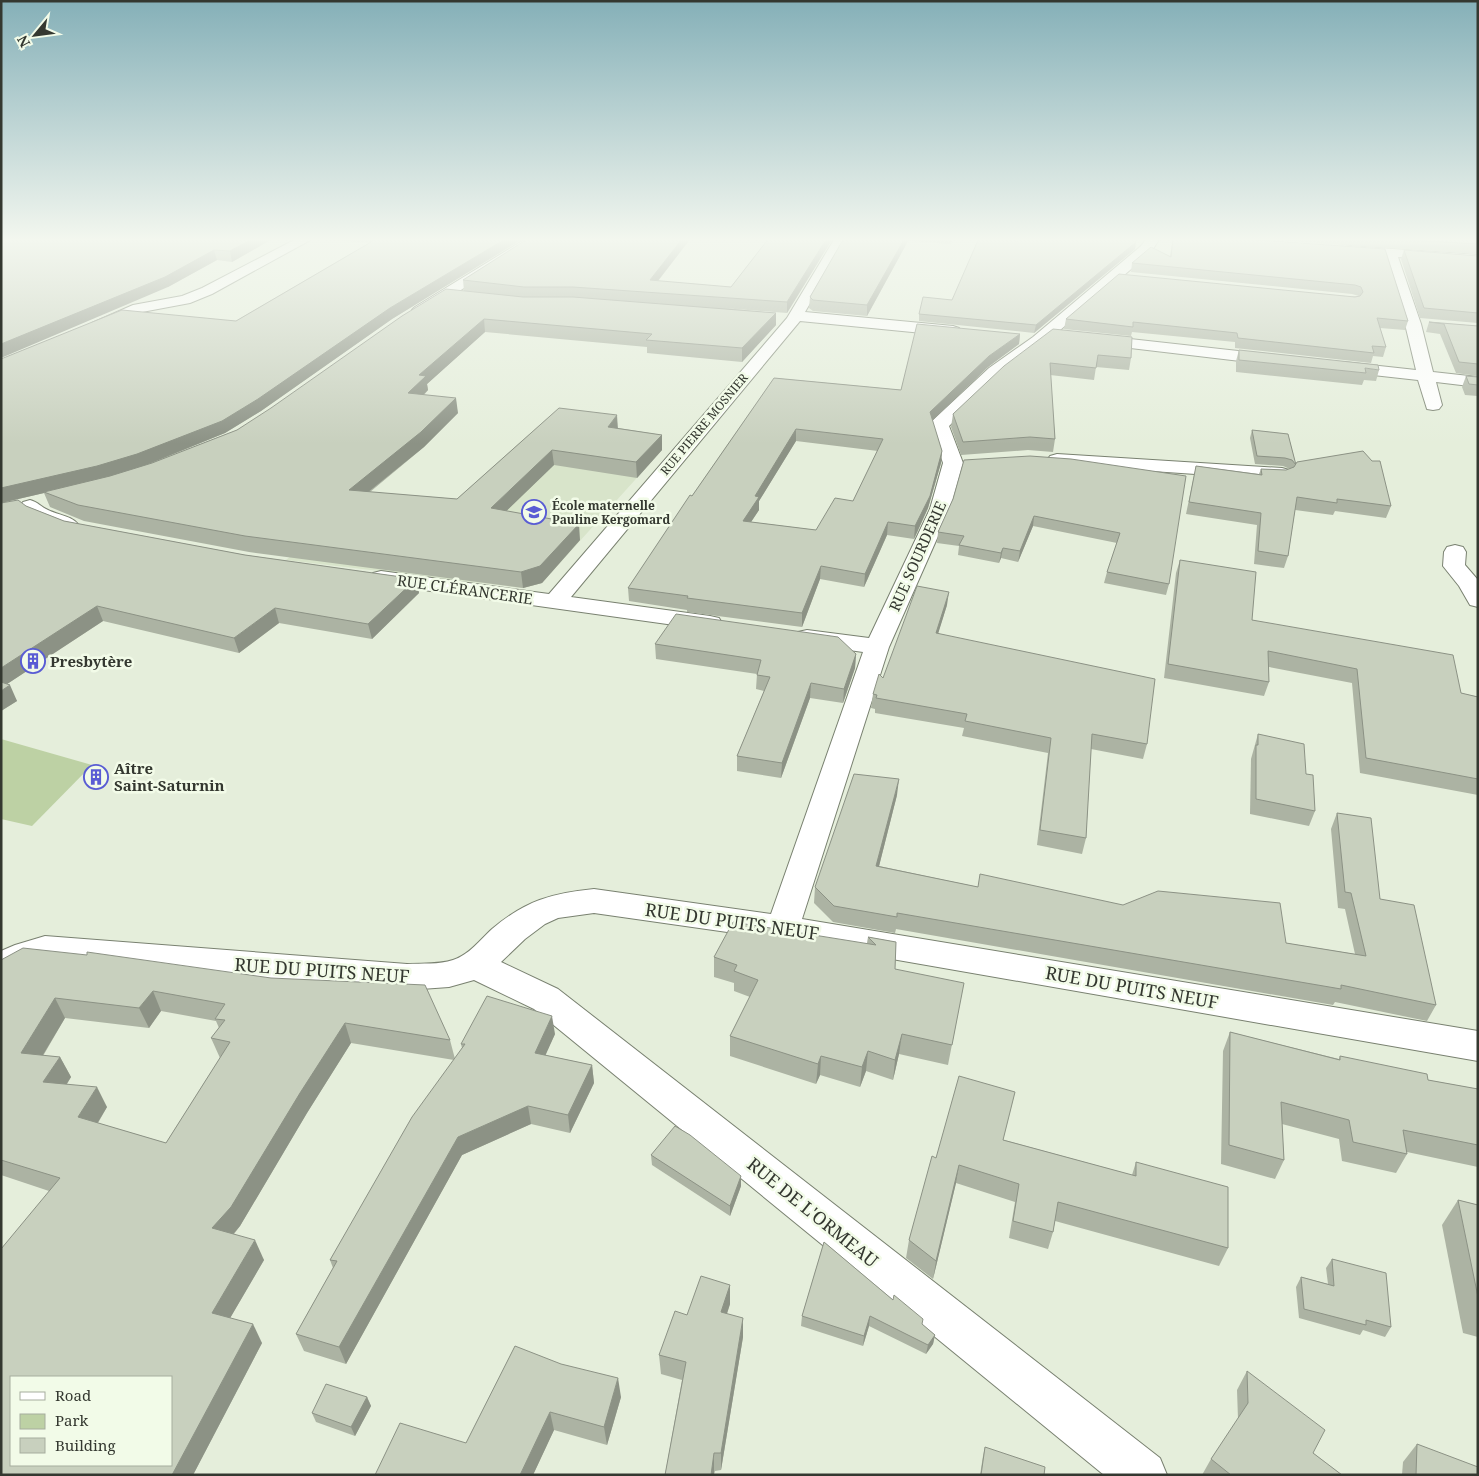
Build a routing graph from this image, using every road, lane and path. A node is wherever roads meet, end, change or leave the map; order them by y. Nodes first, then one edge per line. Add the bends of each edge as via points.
1 (144, 307) edge
2 (426, 307) edge
3 (795, 307) edge
4 (1087, 307) edge
5 (1407, 307) edge
6 (788, 318) junction
7 (405, 320) edge
8 (1413, 324) junction
9 (1432, 326) dead end
10 (84, 332) edge
11 (968, 332) edge
12 (1050, 337) junction
13 (1290, 361) edge
14 (1329, 366) edge
15 (1424, 376) junction
16 (1478, 382) edge
17 (1433, 405) dead end
18 (1038, 459) edge
19 (1282, 474) edge
20 (56, 499) edge
21 (86, 530) edge
22 (1455, 552) dead end
23 (365, 576) edge
24 (1478, 600) edge
25 (555, 601) junction
26 (731, 626) edge
27 (789, 634) edge
28 (877, 647) junction
29 (783, 928) junction
30 (474, 966) junction
31 (3, 968) edge
32 (1478, 1046) edge
33 (1143, 1475) edge

1 - 10 street
2 - 7 street
3 - 6 street, RUE PIERRE MOSNIER
4 - 12 street, RUE SOURDERIE
5 - 8 street
6 - 11 street
6 - 25 street, RUE PIERRE MOSNIER
8 - 9 street
8 - 15 street
12 - 13 street
12 - 28 street, RUE SOURDERIE via 995,372 940,425 961,463
14 - 15 street
15 - 16 street
15 - 17 street
18 - 19 street
20 - 21 street via 21,507
22 - 24 street via 1454,566
23 - 25 street, RUE CLÉRANCERIE
25 - 26 street, RUE CLÉRANCERIE
27 - 28 street
28 - 29 street, RUE SOURDERIE
29 - 30 street, RUE DU PUITS NEUF via 594,902 568,903 545,908 525,919
29 - 32 street, RUE DU PUITS NEUF
30 - 31 street, RUE DU PUITS NEUF via 445,976 408,978 46,949 25,954
30 - 33 street, RUE DE L'ORMEAU via 546,999

